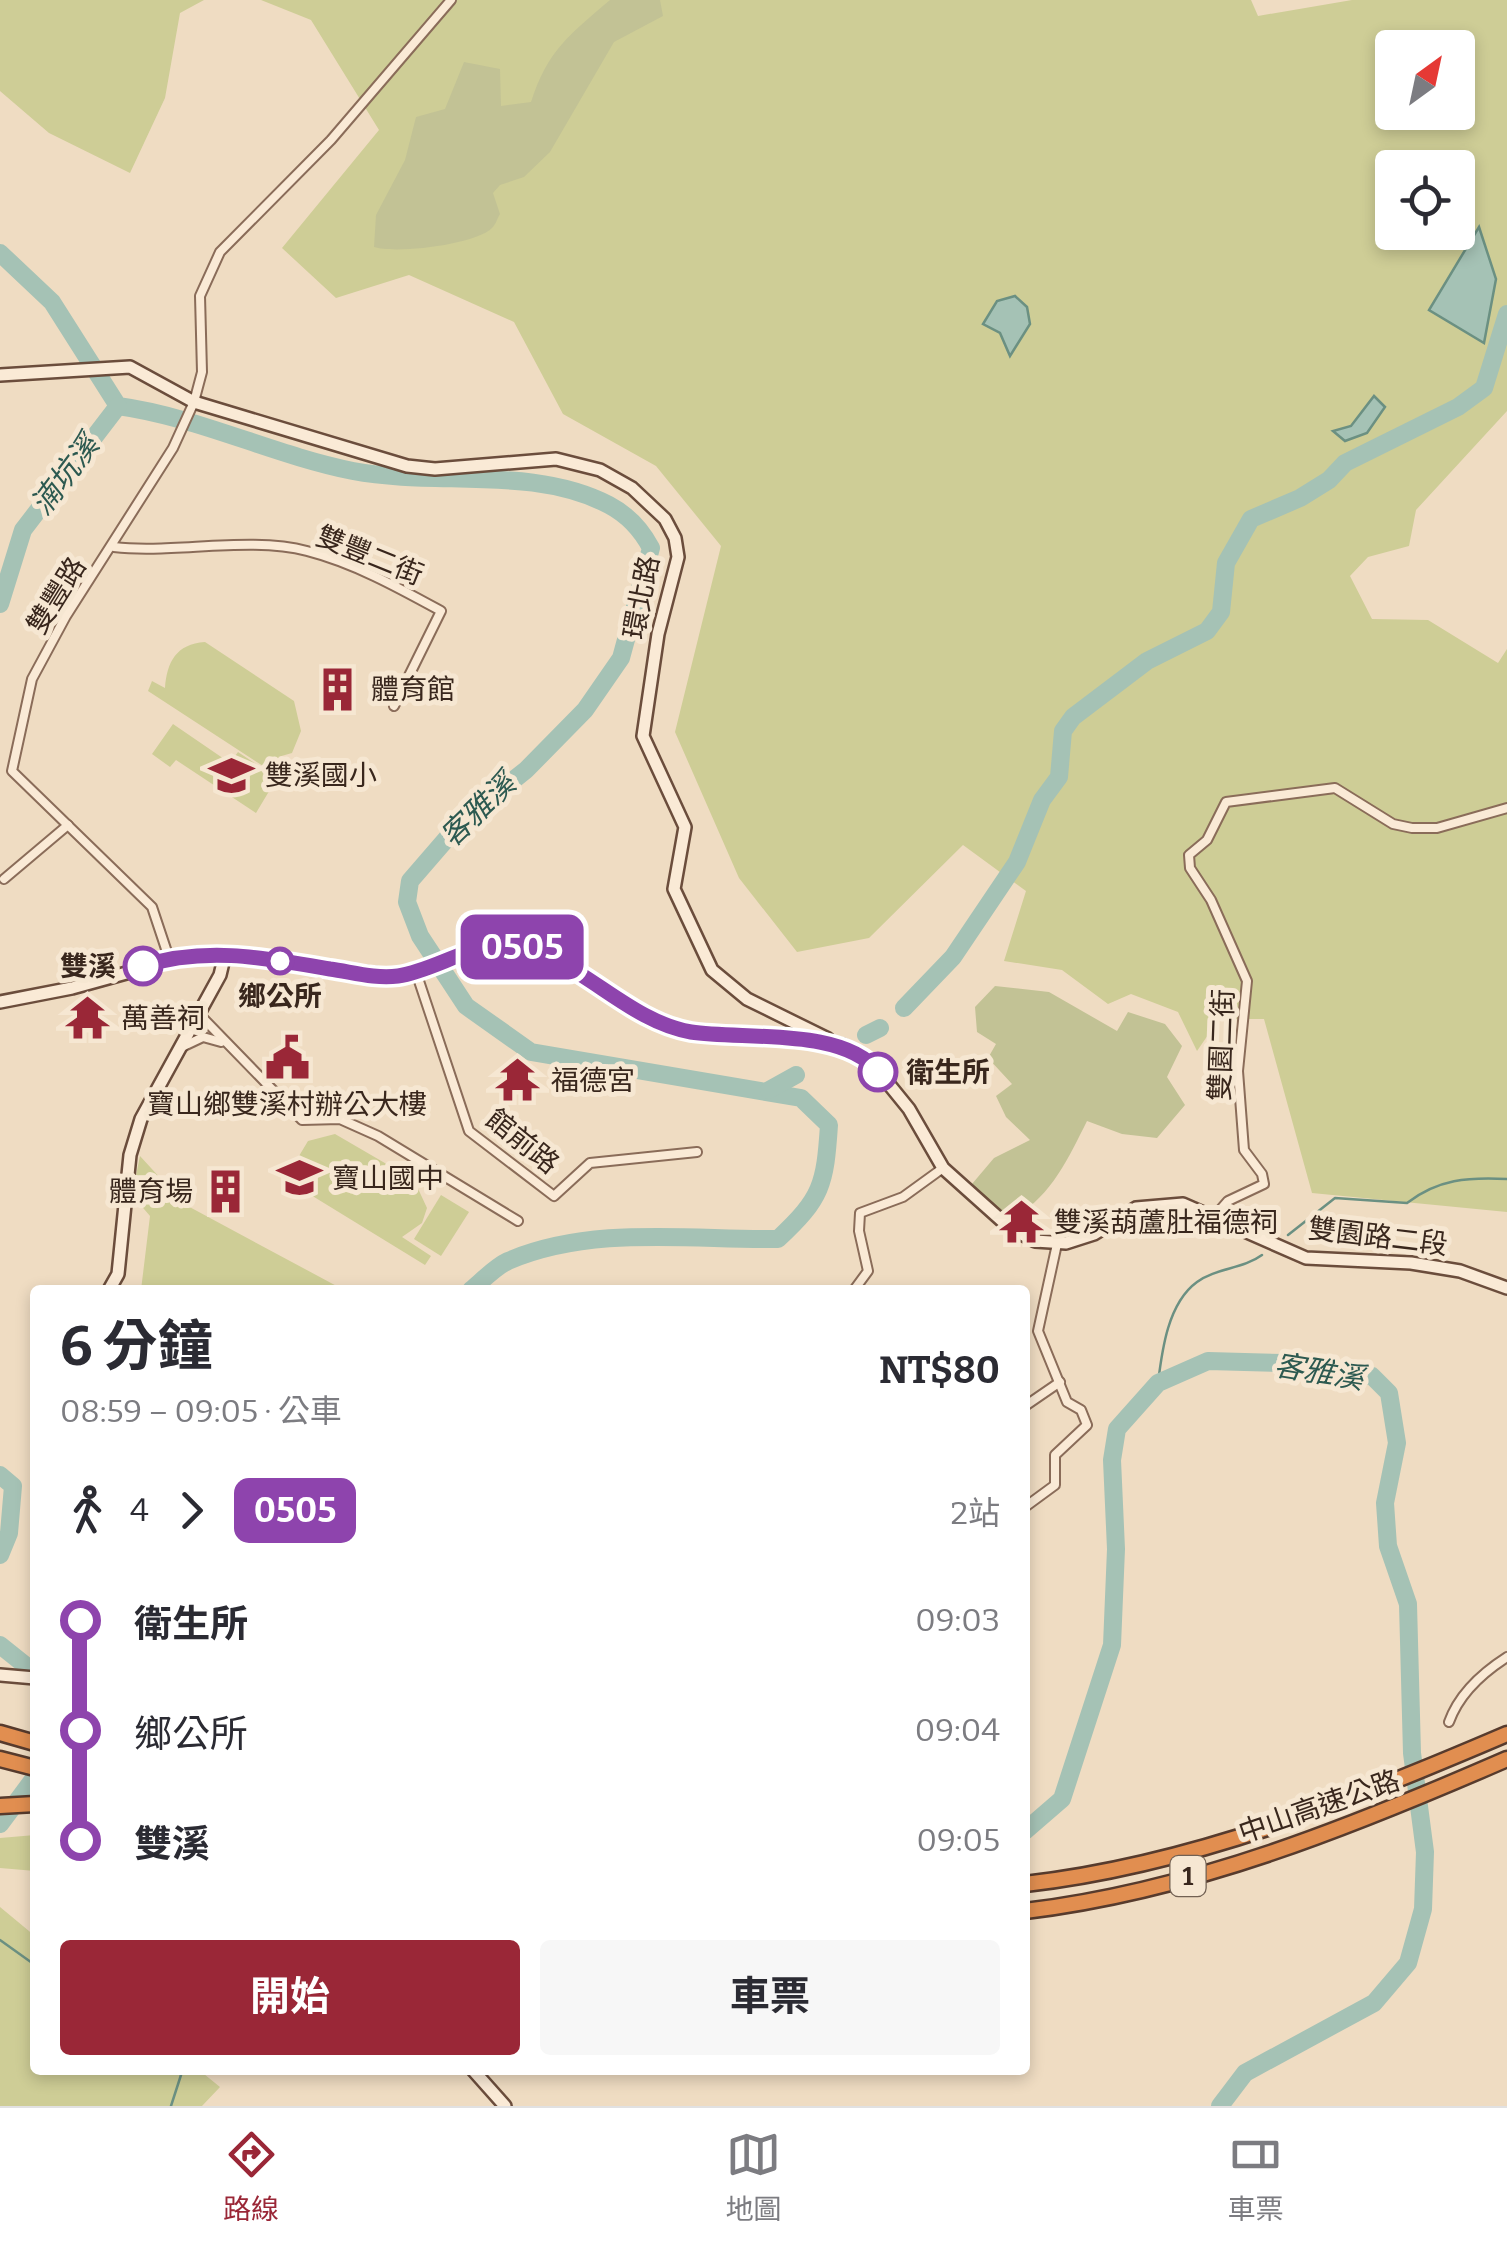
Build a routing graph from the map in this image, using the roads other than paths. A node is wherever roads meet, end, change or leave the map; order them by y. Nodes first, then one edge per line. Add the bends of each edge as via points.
1 (451, 0) edge
2 (0, 375) edge
3 (194, 402) junction
4 (114, 547) junction
5 (394, 706) dead end
6 (1507, 808) edge
7 (68, 825) junction
8 (4, 880) dead end
9 (225, 954) junction
10 (169, 958) junction
11 (416, 972) junction
12 (0, 1002) edge
13 (198, 1013) junction
14 (842, 1045) junction
15 (235, 1052) junction
16 (176, 1053) junction
17 (698, 1152) dead end
18 (944, 1168) junction
19 (1214, 1218) junction
20 (518, 1221) dead end
21 (1056, 1244) junction
22 (112, 1285) edge
23 (858, 1285) edge
24 (1507, 1288) edge
25 (1060, 1382) junction
26 (1030, 1403) edge
27 (1030, 1503) edge
28 (1507, 1657) edge
29 (0, 1676) edge
30 (30, 1678) edge
31 (1450, 1722) dead end
32 (0, 1733) edge
33 (1507, 1734) edge
34 (30, 1742) edge
35 (0, 1759) edge
36 (1507, 1759) edge
37 (30, 1767) edge
38 (30, 1804) edge
39 (0, 1806) edge
40 (1030, 1883) edge
41 (1030, 1910) edge
42 (477, 2075) edge
43 (505, 2106) edge

1 - 3 street via 331,140 220,252 200,296 202,372
2 - 3 street, 環北路 via 130,367
3 - 4 street, 雙豐路
3 - 14 street, 環北路 via 408,466 556,458 600,470 654,506 675,538 678,558 644,736 684,827 674,890 712,970 747,999
4 - 5 street, 雙豐二街 via 304,550 442,611
4 - 7 street, 雙豐路 via 32,679 12,771
6 - 19 street, 雙園二街 via 1438,828 1412,828 1393,824 1335,788 1226,802 1208,840 1189,855 1190,868 1247,981 1238,1072 1244,1150 1264,1184 1228,1201
7 - 8 street
7 - 10 street, 雙豐路 via 152,908
9 - 10 street
9 - 11 street via 374,976
9 - 13 street
10 - 12 street
11 - 14 street via 497,944 522,947 688,1032
11 - 17 street, 館前路 via 470,1131 554,1196 590,1163
13 - 15 street
13 - 16 street
14 - 18 street via 870,1061 901,1097
15 - 16 street via 203,1037
15 - 20 street via 302,1120 340,1119 378,1136
16 - 22 street via 130,1155
18 - 21 street via 1010,1228
18 - 23 street via 903,1197 860,1213 868,1271
19 - 21 street, 雙園路二段 via 1182,1204 1147,1205 1094,1234
19 - 24 street, 雙園路二段 via 1306,1258 1460,1271
21 - 25 street via 1038,1331
25 - 26 street
25 - 27 street via 1087,1425 1055,1456 1055,1485
28 - 31 street via 1485,1670
29 - 30 street
32 - 34 highway
33 - 40 highway, 中山高速公路 / 1 via 1343,1804 1098,1876
35 - 37 highway
36 - 41 highway, 中山高速公路 / 1 via 1349,1828 1100,1902
38 - 39 highway
42 - 43 street

